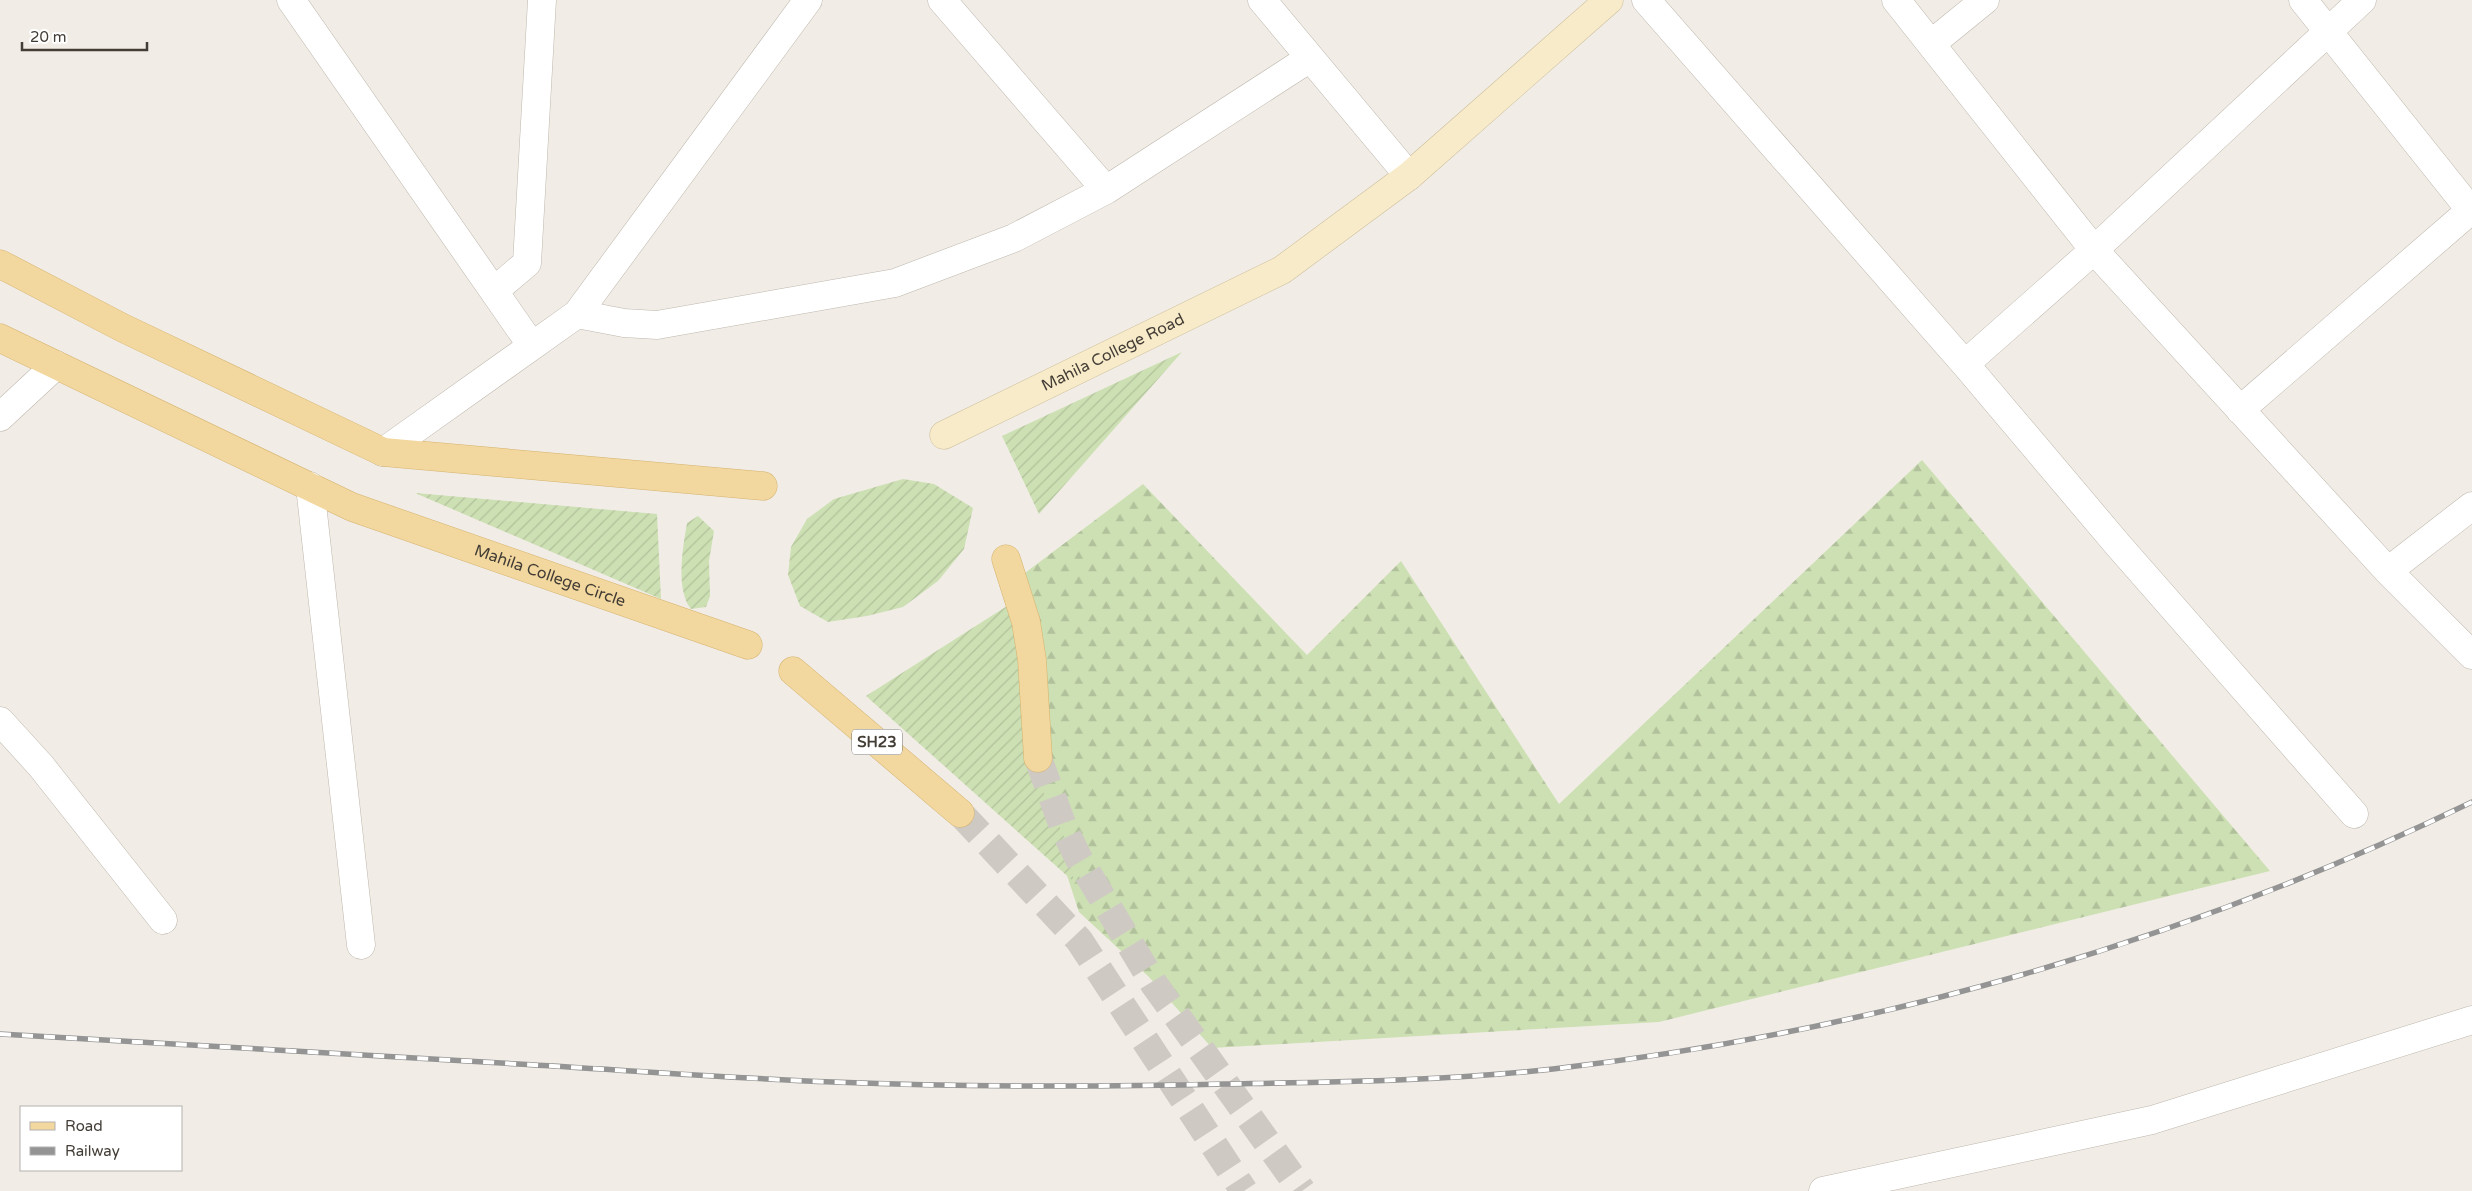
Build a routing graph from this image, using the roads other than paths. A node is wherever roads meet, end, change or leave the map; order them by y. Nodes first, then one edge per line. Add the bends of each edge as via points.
1 (291, 0) edge
2 (542, 0) edge
3 (808, 0) edge
4 (942, 0) edge
5 (1262, 0) edge
6 (1609, 0) edge
7 (1646, 0) edge
8 (1896, 0) edge
9 (1984, 0) edge
10 (2303, 0) edge
11 (2362, 0) edge
12 (2328, 31) junction
13 (1931, 44) junction
14 (1310, 58) junction
15 (1408, 176) junction
16 (1106, 190) junction
17 (2472, 211) edge
18 (2094, 250) junction
19 (0, 264) edge
20 (494, 292) junction
21 (577, 314) junction
22 (0, 338) edge
23 (532, 346) junction
24 (1965, 364) junction
25 (56, 365) junction
26 (2240, 410) junction
27 (0, 417) edge
28 (944, 435) dead end
29 (383, 452) junction
30 (310, 486) junction
31 (763, 486) dead end
32 (2472, 506) edge
33 (1006, 559) dead end
34 (2388, 571) junction
35 (748, 644) dead end
36 (2472, 654) edge
37 (793, 671) dead end
38 (0, 721) edge
39 (1038, 758) tunnel mouth
40 (960, 813) tunnel mouth
41 (2354, 814) dead end
42 (163, 920) dead end
43 (361, 945) dead end
44 (2472, 1020) edge
45 (1877, 1186) edge
46 (1823, 1191) edge

1 - 20 street
2 - 20 street via 527,263
3 - 21 street
4 - 16 street
5 - 14 street
6 - 15 main road, Mahila College Road
7 - 24 street
8 - 13 street
9 - 13 street
10 - 12 street
11 - 12 street
12 - 17 street
12 - 18 street
13 - 18 street
14 - 15 street
14 - 16 street
15 - 28 main road, Mahila College Road via 1282,270
16 - 21 street via 1014,238 895,283 657,325 624,323
17 - 26 street
18 - 24 street
18 - 26 street
19 - 29 main road via 122,328
20 - 23 street
21 - 23 street
22 - 25 main road, Mahila College Circle
23 - 29 street
24 - 41 street via 2118,545
25 - 27 street
25 - 30 main road, Mahila College Circle
26 - 34 street
29 - 31 main road
30 - 35 main road, Mahila College Circle via 352,507
30 - 43 street
32 - 34 street
33 - 39 main road via 1032,660
34 - 36 street
37 - 40 main road, SH23
38 - 42 street via 41,766
44 - 45 street via 2152,1120
45 - 46 street

